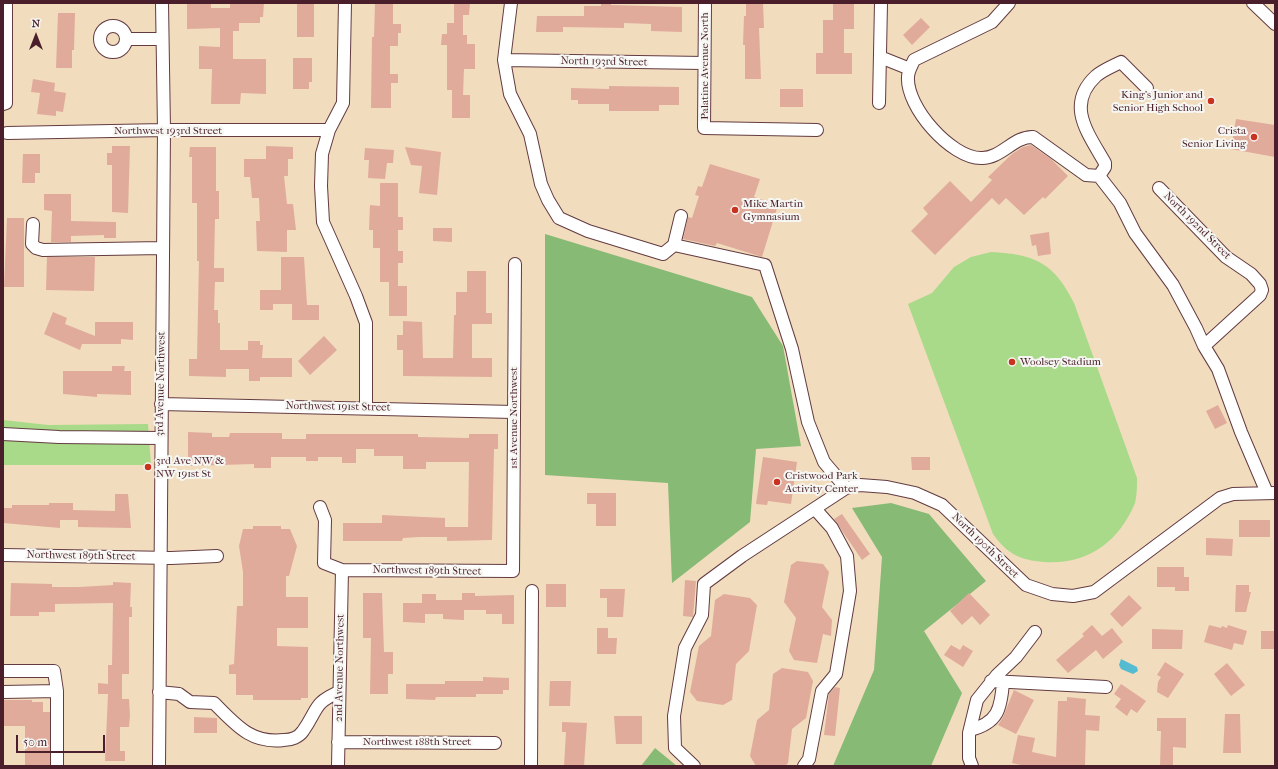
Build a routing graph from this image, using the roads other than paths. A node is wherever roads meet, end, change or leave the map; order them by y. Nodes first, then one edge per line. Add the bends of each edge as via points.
1 (6, 3) edge
2 (162, 3) edge
3 (345, 3) edge
4 (512, 3) edge
5 (705, 3) edge
6 (881, 3) edge
7 (1008, 3) edge
8 (1254, 3) edge
9 (1275, 24) edge
10 (162, 38) junction
11 (126, 39) dead end
12 (880, 57) junction
13 (504, 60) junction
14 (704, 63) junction
15 (910, 69) junction
16 (1147, 88) dead end
17 (879, 103) dead end
18 (3, 104) edge
19 (164, 130) junction
20 (329, 130) junction
21 (817, 130) dead end
22 (7, 133) dead end
23 (1099, 176) junction
24 (1159, 188) dead end
25 (681, 216) dead end
26 (33, 224) dead end
27 (674, 245) junction
28 (162, 248) junction
29 (515, 264) dead end
30 (1204, 346) junction
31 (161, 404) junction
32 (366, 408) junction
33 (514, 412) junction
34 (3, 434) edge
35 (160, 438) junction
36 (846, 488) junction
37 (1271, 493) edge
38 (320, 507) dead end
39 (816, 510) junction
40 (3, 555) edge
41 (217, 556) dead end
42 (159, 557) junction
43 (342, 570) junction
44 (513, 572) joint
45 (532, 591) dead end
46 (1035, 632) dead end
47 (3, 671) edge
48 (997, 681) junction
49 (1106, 688) dead end
50 (57, 691) junction
51 (3, 692) edge
52 (159, 692) junction
53 (339, 692) junction
54 (970, 730) junction
55 (338, 742) junction
56 (495, 743) dead end
57 (57, 766) edge
58 (159, 766) edge
59 (338, 766) edge
60 (531, 766) edge
61 (694, 766) edge
62 (804, 766) edge
63 (972, 766) edge

1 - 18 street via 6,103
2 - 10 street, 3rd Avenue Northwest
3 - 20 street via 343,103
4 - 13 street
5 - 14 street, Palatine Avenue North
6 - 12 street
7 - 15 street via 992,22 914,60
8 - 9 street
10 - 11 street
10 - 19 street, 3rd Avenue Northwest
12 - 15 street
12 - 17 street
13 - 14 street, North 193rd Street
13 - 27 street via 510,94 530,134 541,184 559,218 588,231 663,254
14 - 21 street, Palatine Avenue North via 704,128
15 - 23 street via 908,78 912,94 928,124 945,142 966,156 982,159 998,154 1026,136 1033,136 1086,175
16 - 23 street via 1121,62 1097,76 1082,94 1080,113 1105,163
19 - 20 street, Northwest 193rd Street
19 - 22 street, Northwest 193rd Street
19 - 28 street, 3rd Avenue Northwest
20 - 32 street via 322,154 322,222 366,324
23 - 30 street via 1120,202 1135,233 1173,285
24 - 30 street, North 192nd Street via 1226,257 1251,274 1262,290 1260,295
25 - 27 street
26 - 28 street via 32,244 43,250
27 - 36 street via 765,265 792,349 808,422 824,462
28 - 31 street, 3rd Avenue Northwest
29 - 33 street, 1st Avenue Northwest
30 - 37 street via 1218,369 1241,432
31 - 32 street, Northwest 191st Street
31 - 35 street, 3rd Avenue Northwest
32 - 33 street, Northwest 191st Street
33 - 44 street, 1st Avenue Northwest
34 - 35 street
35 - 42 street, 3rd Avenue Northwest
36 - 37 street, North 190th Street via 860,485 887,488 915,493 942,505 1026,585 1052,594 1073,596 1094,592 1220,498 1233,494
36 - 39 street, North 190th Street
38 - 43 street via 325,520 324,563
39 - 61 street, North 190th Street via 742,556 704,584 702,615 685,648 674,716 675,748
39 - 62 street via 832,528 847,556 850,591 836,674 822,691 809,759
40 - 42 street, Northwest 189th Street
41 - 42 street, Northwest 189th Street
42 - 52 street, 3rd Avenue Northwest
43 - 44 street, Northwest 189th Street
43 - 53 street, 2nd Avenue Northwest
45 - 60 street
46 - 48 street
47 - 50 street via 54,672
48 - 49 street
48 - 54 street via 977,700
48 - 54 street via 1000,706 992,720 982,727
50 - 51 street
50 - 57 street
52 - 53 street via 179,694 190,702 214,704 253,737 265,741 278,741 292,739 302,733 323,698
52 - 58 street, 3rd Avenue Northwest
53 - 55 street, 2nd Avenue Northwest
54 - 63 street via 969,758
55 - 56 street, Northwest 188th Street
55 - 59 street, 2nd Avenue Northwest

